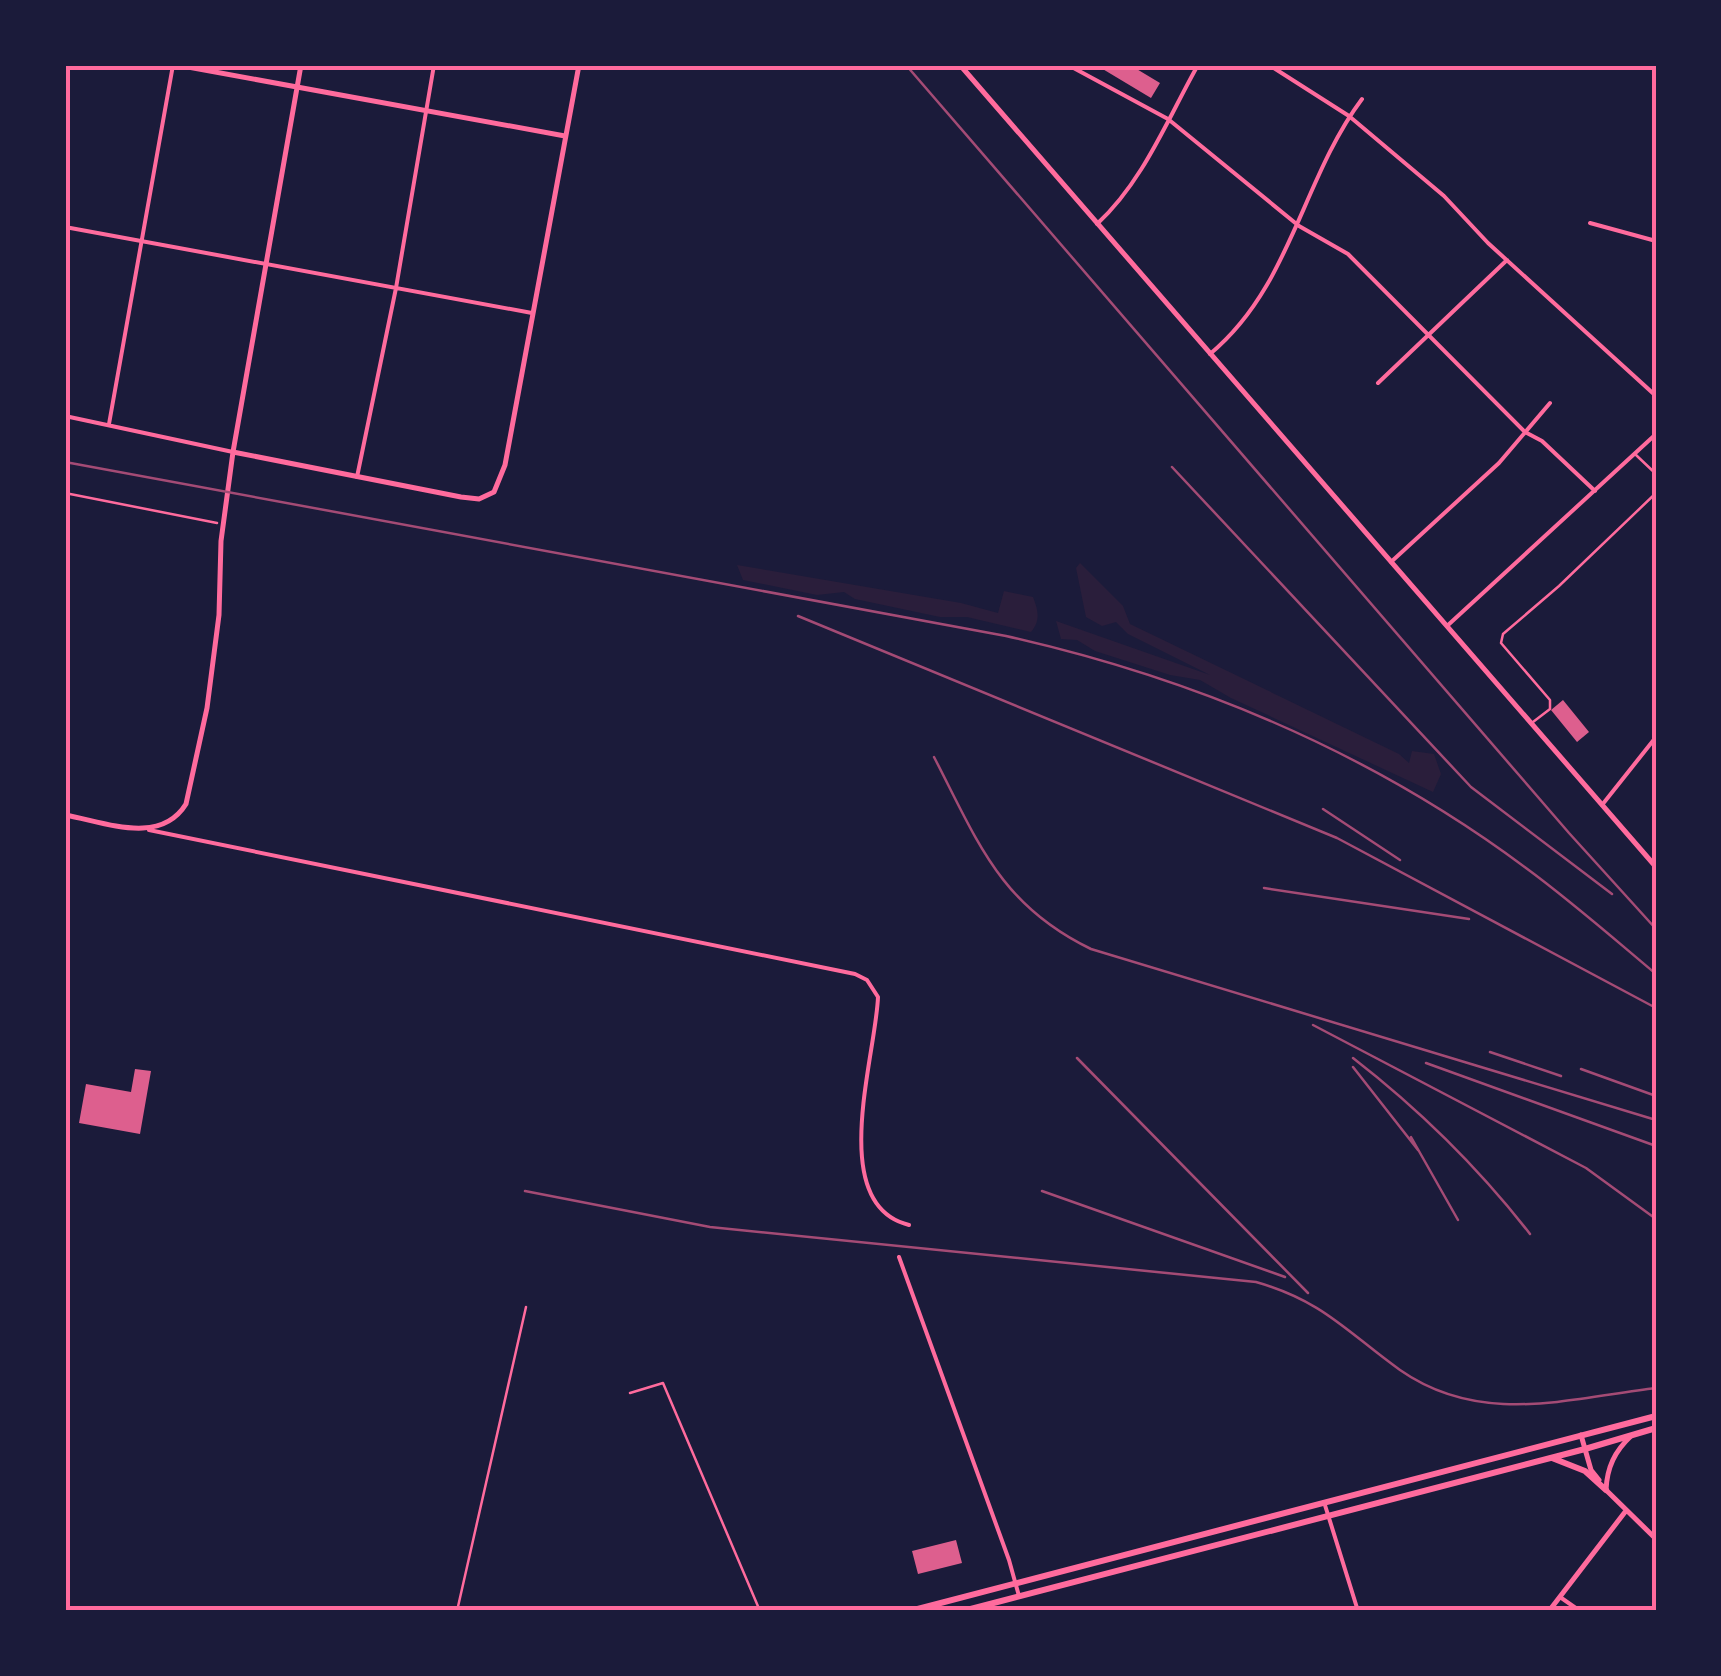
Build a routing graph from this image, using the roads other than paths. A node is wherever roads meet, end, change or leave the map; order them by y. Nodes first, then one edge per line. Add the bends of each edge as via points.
1 (175, 65) edge
2 (302, 65) edge
3 (434, 65) edge
4 (579, 65) edge
5 (960, 65) edge
6 (1068, 65) edge
7 (1198, 65) edge
8 (1269, 65) edge
9 (297, 86) junction
10 (1362, 99) dead end
11 (426, 110) junction
12 (1350, 116) junction
13 (1168, 119) junction
14 (566, 136) junction
15 (1590, 223) dead end
16 (1097, 224) junction
17 (1299, 226) junction
18 (65, 227) edge
19 (140, 240) junction
20 (1656, 241) edge
21 (1507, 260) junction
22 (267, 264) junction
23 (396, 288) junction
24 (532, 313) junction
25 (1428, 333) junction
26 (1210, 354) junction
27 (1378, 382) dead end
28 (1656, 396) edge
29 (1550, 402) dead end
30 (65, 416) edge
31 (109, 424) junction
32 (1525, 432) junction
33 (1656, 434) edge
34 (233, 452) junction
35 (1635, 454) junction
36 (1656, 474) edge
37 (357, 477) junction
38 (1595, 491) junction
39 (1656, 493) edge
40 (1391, 562) junction
41 (1446, 626) junction
42 (1530, 724) junction
43 (1656, 737) edge
44 (1602, 805) junction
45 (65, 814) edge
46 (149, 830) junction
47 (1656, 867) edge
48 (909, 1225) dead end
49 (899, 1257) dead end
50 (526, 1307) dead end
51 (630, 1393) dead end
52 (1656, 1416) edge
53 (1656, 1428) edge
54 (1582, 1434) junction
55 (1634, 1434) junction
56 (1585, 1449) junction
57 (1551, 1457) junction
58 (1606, 1490) junction
59 (1324, 1502) junction
60 (1625, 1512) junction
61 (1328, 1515) junction
62 (1656, 1539) edge
63 (1016, 1584) junction
64 (1019, 1596) junction
65 (1560, 1598) junction
66 (944, 1602) junction
67 (457, 1611) edge
68 (760, 1611) edge
69 (910, 1611) edge
70 (948, 1611) edge
71 (962, 1611) edge
72 (1358, 1611) edge
73 (1549, 1611) edge
74 (1580, 1611) edge

1 - 9 street
1 - 19 street
2 - 9 street
3 - 11 street
4 - 14 street
5 - 16 street
6 - 13 street
7 - 13 street
8 - 12 street
9 - 11 street
9 - 22 street
10 - 12 street
11 - 14 street
11 - 23 street
12 - 17 street
12 - 21 street
13 - 16 street via 1137,176
13 - 17 street
14 - 24 street
15 - 20 street
16 - 26 street
17 - 25 street via 1348,254
17 - 26 street via 1248,314
18 - 19 street
19 - 22 street
19 - 31 street
21 - 25 street
21 - 28 street
22 - 23 street
22 - 34 street
23 - 24 street
23 - 37 street
24 - 37 street via 502,479 494,492 479,499
25 - 27 street
25 - 32 street
26 - 40 street
29 - 32 street
30 - 31 street
31 - 34 street
32 - 38 street
32 - 40 street
33 - 35 street
34 - 37 street
34 - 46 street via 219,615 195,772 178,816
35 - 36 lane
35 - 38 street
38 - 41 street
39 - 42 lane via 1503,634 1501,643 1550,700 1550,709
40 - 41 street
41 - 42 street
42 - 44 street
43 - 44 street
44 - 47 street
45 - 46 street
46 - 48 street via 855,974 878,996 859,1139 863,1166 877,1207
49 - 63 street
50 - 67 lane
51 - 68 lane via 663,1383
52 - 54 main road
53 - 55 main road
54 - 56 street
54 - 59 main road
55 - 56 main road
55 - 58 street via 1617,1449
56 - 57 main road
56 - 58 street
57 - 58 main road via 1585,1471
57 - 61 main road
58 - 60 street
59 - 61 street
59 - 63 main road
60 - 62 street
60 - 65 street
61 - 64 main road
61 - 72 street
63 - 64 street
63 - 66 main road
64 - 71 main road
65 - 73 street
65 - 74 street
66 - 69 main road
66 - 70 street

